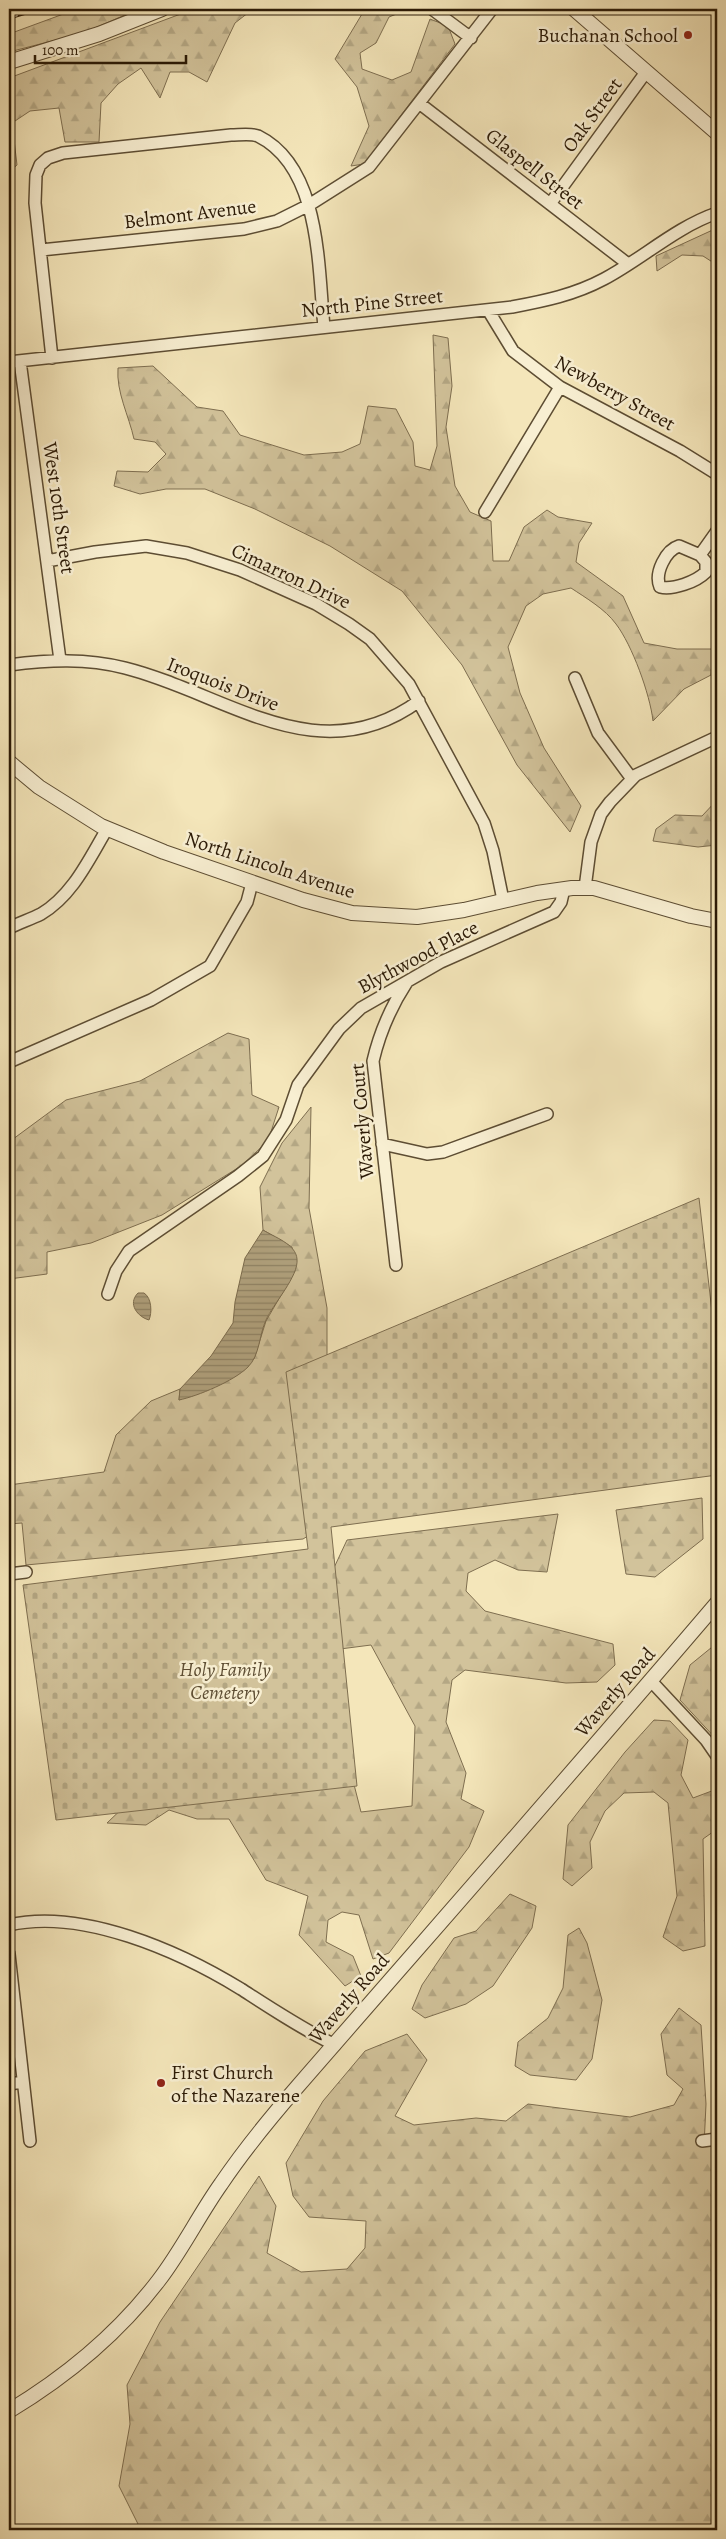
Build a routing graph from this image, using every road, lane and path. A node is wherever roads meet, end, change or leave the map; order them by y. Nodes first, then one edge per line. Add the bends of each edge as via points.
1 (162, 9) edge
2 (432, 9) edge
3 (492, 9) edge
4 (574, 9) edge
5 (470, 38) junction
6 (9, 62) edge
7 (646, 72) junction
8 (419, 102) junction
9 (717, 133) edge
10 (550, 204) junction
11 (309, 205) junction
12 (717, 214) edge
13 (41, 250) junction
14 (628, 264) junction
15 (488, 310) junction
16 (324, 326) junction
17 (52, 358) junction
18 (14, 362) edge
19 (560, 388) junction
20 (717, 474) edge
21 (485, 512) dead end
22 (717, 531) edge
23 (700, 556) junction
24 (47, 561) junction
25 (60, 660) junction
26 (9, 665) edge
27 (576, 678) dead end
28 (419, 701) junction
29 (717, 737) edge
30 (9, 762) edge
31 (632, 779) junction
32 (107, 829) junction
33 (252, 883) junction
34 (585, 888) junction
35 (564, 889) junction
36 (503, 900) junction
37 (717, 921) edge
38 (9, 928) edge
39 (408, 980) junction
40 (9, 1062) edge
41 (547, 1114) dead end
42 (382, 1144) junction
43 (396, 1265) dead end
44 (108, 1294) dead end
45 (26, 1572) dead end
46 (9, 1574) edge
47 (717, 1603) edge
48 (652, 1682) junction
49 (717, 1756) edge
50 (9, 1925) edge
51 (9, 1954) edge
52 (335, 2045) junction
53 (23, 2082) junction
54 (9, 2084) edge
55 (717, 2140) edge
56 (30, 2141) dead end
57 (702, 2141) dead end
58 (9, 2411) edge

1 - 6 street via 99,34
2 - 5 street
3 - 5 street, Belmont Avenue
4 - 7 street
5 - 8 street, Belmont Avenue
7 - 9 street
7 - 10 street, Oak Street
8 - 10 street, Glaspell Street
8 - 11 street, Belmont Avenue via 370,168
10 - 14 street, Glaspell Street
11 - 13 street, Belmont Avenue via 276,221 244,229
11 - 13 street via 301,181 288,162 256,135 63,153 48,158 36,175 35,203
11 - 16 street
12 - 14 street, North Pine Street via 693,224
13 - 17 street
14 - 15 street, North Pine Street via 603,280 561,298
15 - 16 street, North Pine Street
15 - 19 street, Newberry Street via 514,351
16 - 17 street, North Pine Street
17 - 18 street, North Pine Street
18 - 24 street, West 10th Street
19 - 20 street, Newberry Street
19 - 21 street
22 - 23 street
23 - 23 street via 679,546 670,551 658,577 660,587 672,588 702,577 707,567
24 - 25 street, West 10th Street
24 - 28 street, Cimarron Drive via 146,546 188,553 240,570 316,604 370,639 391,661
25 - 26 street, Iroquois Drive
25 - 28 street, Iroquois Drive via 90,661 126,668 194,691 273,724 302,731 330,731 381,722
27 - 31 street via 598,733
28 - 36 street, Cimarron Drive via 484,823
29 - 31 street
30 - 32 street, North Lincoln Avenue via 39,787
31 - 34 street via 601,814 591,842
32 - 33 street, North Lincoln Avenue
32 - 38 street via 64,896 41,914
33 - 36 street, North Lincoln Avenue via 352,913 417,917
33 - 40 street via 247,902 210,966 151,1000
34 - 35 street, North Lincoln Avenue
34 - 37 street, North Lincoln Avenue
35 - 36 street, North Lincoln Avenue
35 - 39 street, Blythwood Place via 554,912
39 - 42 street, Waverly Court via 380,1029 373,1061
39 - 44 street, Blythwood Place via 361,1008 334,1036 298,1085 286,1120 263,1156 129,1251 116,1271
41 - 42 street via 443,1152 427,1154
42 - 43 street, Waverly Court
45 - 46 street
47 - 48 street, Waverly Road
48 - 49 street
48 - 52 street, Waverly Road
50 - 52 street via 40,1920 109,1930 203,1968 307,2032
51 - 53 street
52 - 58 street, Waverly Road via 247,2149 159,2279 105,2341 71,2369
53 - 54 street
53 - 56 street
55 - 57 street

